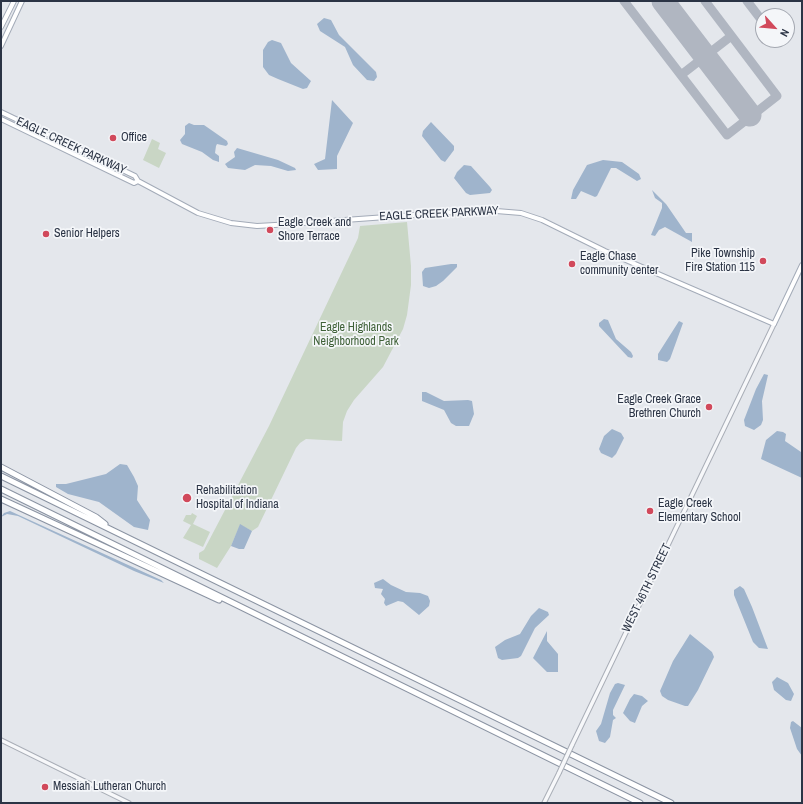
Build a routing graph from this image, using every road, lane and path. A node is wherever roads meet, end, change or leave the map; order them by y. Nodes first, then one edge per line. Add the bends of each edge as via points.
1 (14, 1) edge
2 (22, 1) edge
3 (1, 27) edge
4 (1, 46) edge
5 (1, 112) edge
6 (1, 119) edge
7 (138, 181) junction
8 (802, 265) edge
9 (774, 324) junction
10 (1, 467) edge
11 (1, 476) edge
12 (1, 489) edge
13 (1, 498) edge
14 (115, 532) junction
15 (240, 608) junction
16 (1, 740) edge
17 (129, 803) edge
18 (544, 803) edge
19 (640, 803) edge
20 (671, 803) edge

1 - 3 main road
2 - 4 main road
5 - 7 main road, EAGLE CREEK PARKWAY via 137,177
6 - 7 main road, EAGLE CREEK PARKWAY via 134,183
7 - 9 main road, EAGLE CREEK PARKWAY via 208,218 250,225 484,210 521,213 542,220 605,251
8 - 9 main road, WEST 46TH STREET
9 - 18 street, WEST 46TH STREET, bridge
10 - 14 highway via 96,517
11 - 14 highway
12 - 15 highway
13 - 15 highway via 212,598
14 - 20 highway
15 - 19 highway
16 - 17 street

